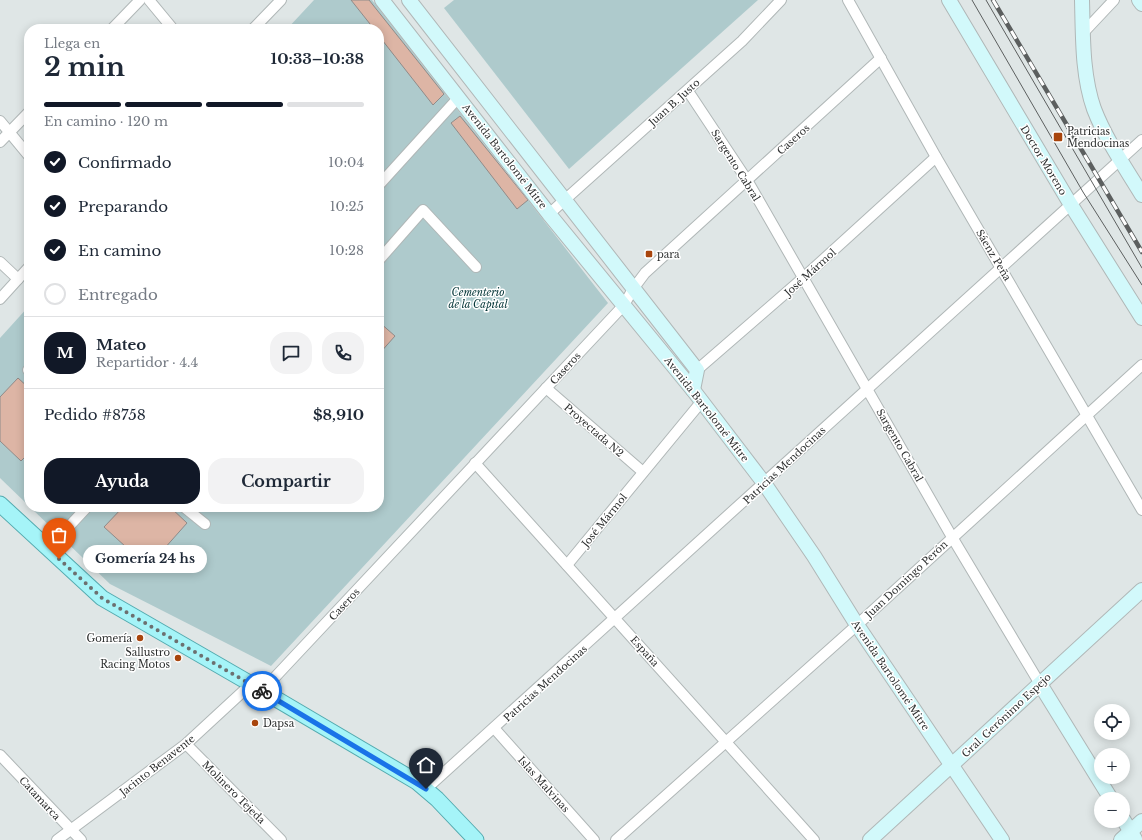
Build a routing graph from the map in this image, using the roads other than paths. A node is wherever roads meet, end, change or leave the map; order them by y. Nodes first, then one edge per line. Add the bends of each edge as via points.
1 (140, 0) edge
2 (149, 0) edge
3 (281, 0) edge
4 (382, 0) edge
5 (409, 0) edge
6 (781, 0) edge
7 (848, 0) edge
8 (949, 0) edge
9 (1082, 0) edge
10 (1114, 0) edge
11 (1139, 0) edge
12 (1142, 4) edge
13 (117, 24) edge
14 (168, 24) edge
15 (258, 24) edge
16 (1083, 33) junction
17 (881, 58) junction
18 (688, 91) junction
19 (459, 97) junction
20 (24, 117) edge
21 (0, 121) edge
22 (9, 132) junction
23 (1142, 140) edge
24 (0, 142) edge
25 (24, 150) edge
26 (936, 157) junction
27 (1120, 159) junction
28 (384, 179) edge
29 (747, 180) junction
30 (1142, 195) edge
31 (563, 200) junction
32 (1071, 205) junction
33 (549, 214) junction
34 (384, 254) edge
35 (0, 262) edge
36 (476, 267) dead end
37 (1001, 267) junction
38 (24, 272) edge
39 (803, 278) junction
40 (18, 279) junction
41 (633, 289) junction
42 (0, 299) edge
43 (624, 305) junction
44 (1142, 318) edge
45 (1142, 365) edge
46 (697, 370) junction
47 (546, 388) junction
48 (867, 388) junction
49 (693, 390) junction
50 (702, 401) junction
51 (1087, 414) junction
52 (475, 464) junction
53 (643, 472) junction
54 (764, 484) junction
55 (0, 504) edge
56 (1142, 510) edge
57 (82, 512) edge
58 (190, 512) edge
59 (205, 524) dead end
60 (952, 537) junction
61 (48, 549) junction
62 (567, 565) junction
63 (1142, 590) edge
64 (616, 619) junction
65 (857, 625) junction
66 (1040, 684) junction
67 (257, 687) junction
68 (494, 728) junction
69 (727, 742) junction
70 (186, 744) junction
71 (0, 755) edge
72 (952, 766) junction
73 (426, 789) junction
74 (1107, 792) edge
75 (1142, 821) edge
76 (71, 830) junction
77 (1129, 837) edge
78 (57, 840) edge
79 (81, 840) edge
80 (281, 840) edge
81 (476, 840) edge
82 (594, 840) edge
83 (616, 840) edge
84 (814, 840) edge
85 (870, 840) edge
86 (1002, 840) edge

1 - 13 street
2 - 14 street
3 - 15 street
4 - 19 street, Avenida Bartolomé Mitre
5 - 31 street, Avenida Bartolomé Mitre
6 - 18 street, Juan B. Justo via 742,41
7 - 17 street, Sáenz Peña
8 - 32 street, Doctor Moreno
9 - 16 street
10 - 16 street
11 - 12 street
16 - 27 street via 1086,75 1094,109
17 - 26 street, Sáenz Peña
17 - 29 street, Caseros
18 - 29 street, Sargento Cabral
18 - 31 street, Juan B. Justo
19 - 28 street
19 - 33 street, Avenida Bartolomé Mitre
20 - 22 street
21 - 22 street
22 - 24 street
22 - 25 street
23 - 27 street, Patricias Mendocinas
26 - 37 street, Sáenz Peña
26 - 39 street, José Mármol
27 - 30 street
27 - 32 street, Patricias Mendocinas
29 - 39 street, Sargento Cabral
29 - 41 street, Caseros via 645,273
31 - 33 street, Juan B. Justo
31 - 41 street, Avenida Bartolomé Mitre
32 - 37 street, Patricias Mendocinas
32 - 44 street, Doctor Moreno
33 - 43 street, Avenida Bartolomé Mitre
34 - 36 street via 423,210
35 - 40 street
37 - 48 street, Patricias Mendocinas
37 - 51 street, Sáenz Peña
38 - 40 street
39 - 46 street, José Mármol
39 - 48 street, Sargento Cabral
40 - 42 street
41 - 43 street, Caseros
41 - 46 street, Avenida Bartolomé Mitre
43 - 47 street, Caseros
43 - 49 street, Avenida Bartolomé Mitre
45 - 51 street, Juan Domingo Perón
46 - 49 street
47 - 52 street, Caseros
47 - 53 street, Proyectada N2
48 - 54 street, Patricias Mendocinas
48 - 60 street, Sargento Cabral
49 - 50 street, Avenida Bartolomé Mitre
50 - 53 street, José Mármol
50 - 54 street, Avenida Bartolomé Mitre
51 - 56 street, Sáenz Peña
51 - 60 street, Juan Domingo Perón
52 - 62 street, España
52 - 67 street, Caseros
53 - 62 street, José Mármol
54 - 64 street, Patricias Mendocinas
54 - 65 street, Avenida Bartolomé Mitre via 814,556
55 - 61 main road
57 - 61 street
58 - 59 street
60 - 65 street, Juan Domingo Perón
60 - 66 street, Sargento Cabral
61 - 67 main road via 102,598
62 - 64 street, España
63 - 66 street, Gral. Gerónimo Espejo
64 - 68 street, Patricias Mendocinas
64 - 69 street, España
65 - 69 street, Juan Domingo Perón
65 - 72 street, Avenida Bartolomé Mitre
66 - 72 street, Gral. Gerónimo Espejo
66 - 74 street, Sargento Cabral
67 - 70 street, Jacinto Benavente
67 - 73 main road
68 - 73 street, Patricias Mendocinas
68 - 82 street, Islas Malvinas
69 - 83 street, Juan Domingo Perón
69 - 84 street, España
70 - 76 street, Jacinto Benavente
70 - 80 street, Molinero Tejeda
71 - 76 street, Catamarca
72 - 85 street, Gral. Gerónimo Espejo
72 - 86 street, Avenida Bartolomé Mitre
73 - 81 main road
75 - 77 street
76 - 78 street, Jacinto Benavente
76 - 79 street, Catamarca

